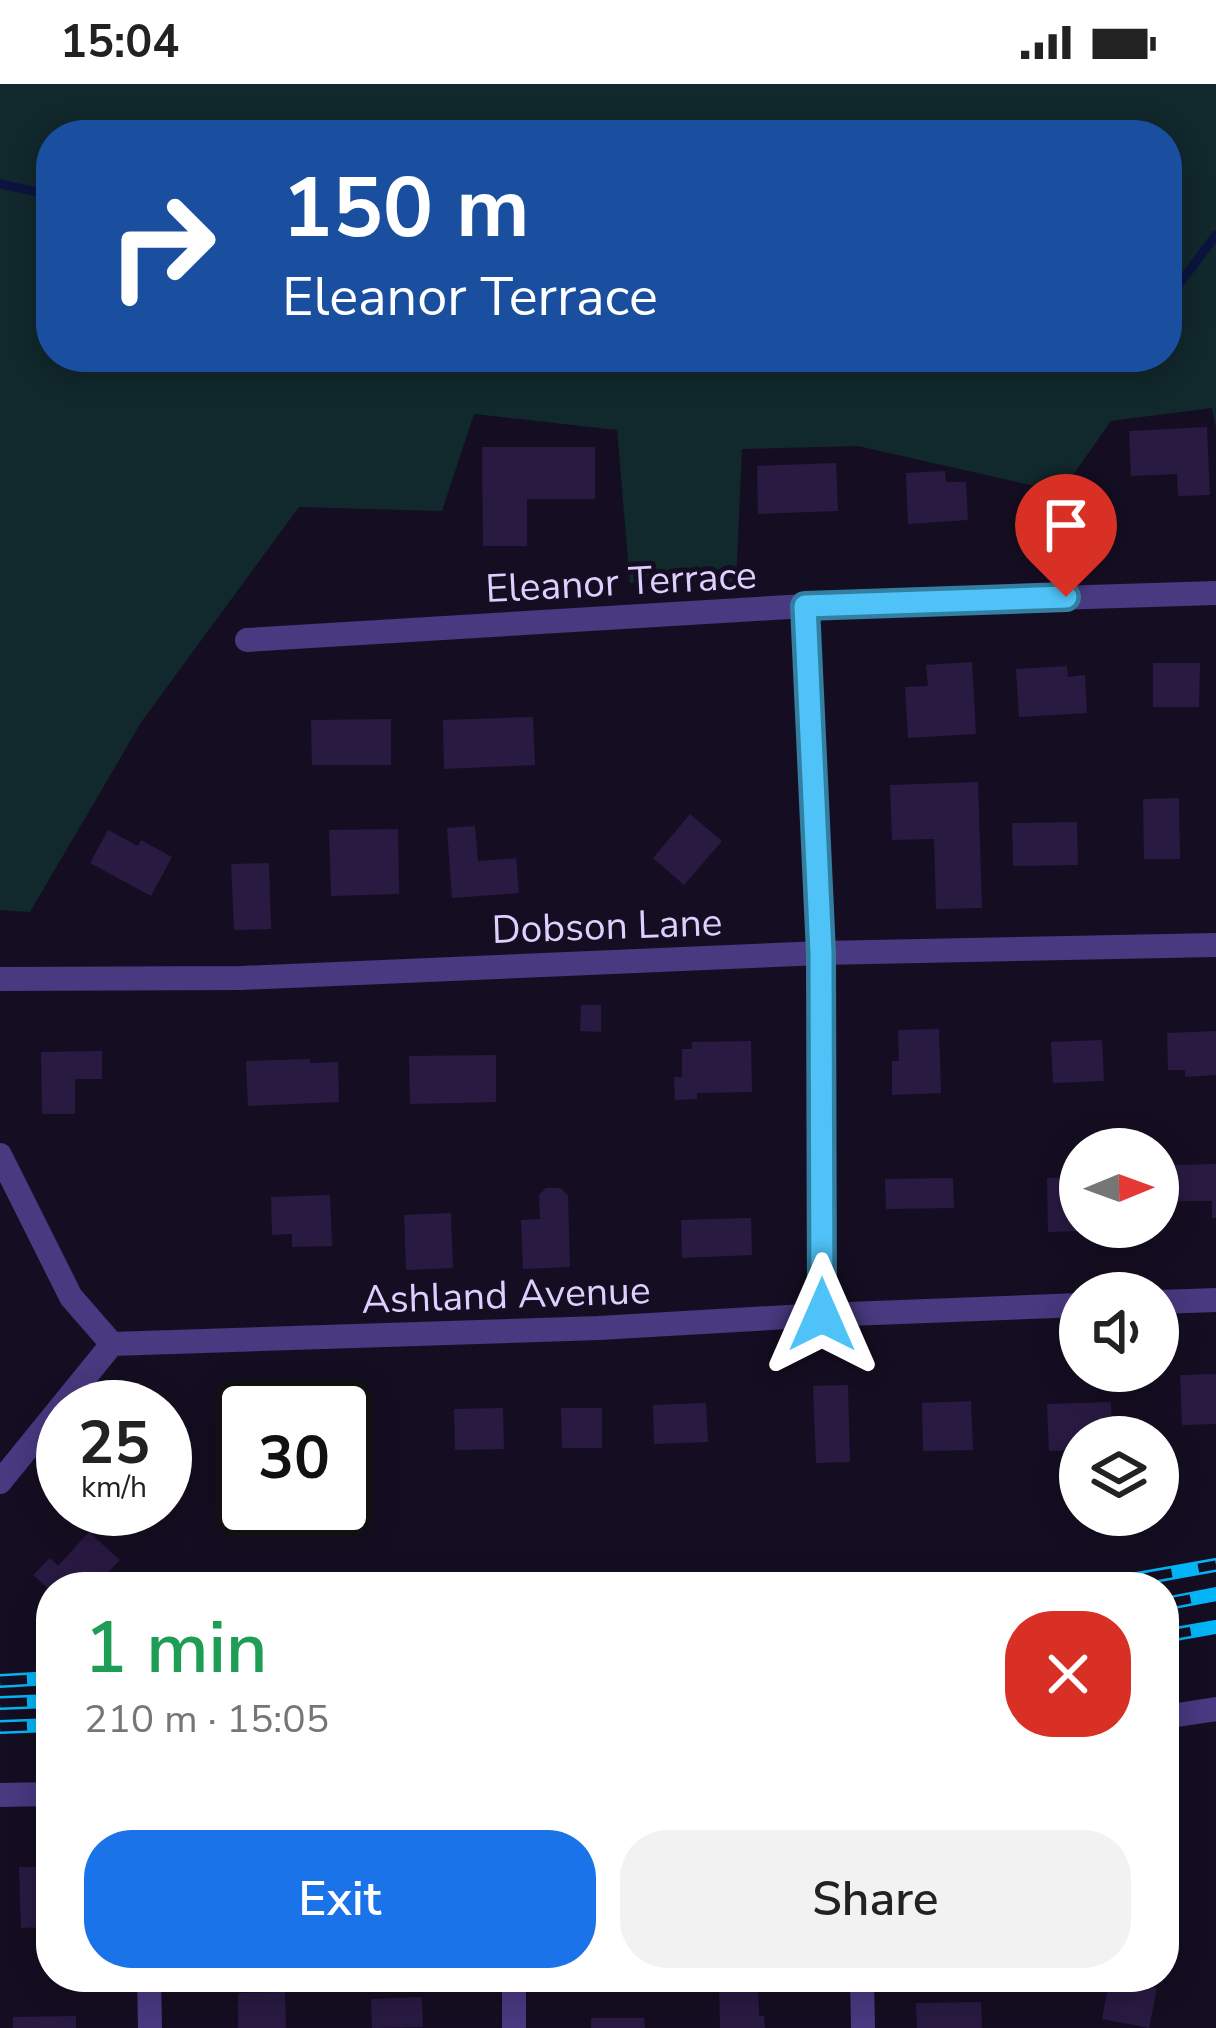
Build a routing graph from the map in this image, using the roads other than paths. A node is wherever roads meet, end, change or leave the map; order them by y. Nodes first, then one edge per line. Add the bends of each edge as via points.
1 (1216, 593) edge
2 (805, 606) junction
3 (247, 640) dead end
4 (1216, 945) edge
5 (821, 953) junction
6 (0, 979) edge
7 (0, 1155) edge
8 (1216, 1300) edge
9 (1179, 1301) edge
10 (1059, 1306) edge
11 (822, 1315) junction
12 (112, 1343) junction
13 (0, 1482) edge
14 (1216, 1709) edge
15 (1179, 1715) edge
16 (36, 1794) edge
17 (0, 1795) edge
18 (149, 1992) edge
19 (514, 1992) edge
20 (862, 1992) edge
21 (150, 2028) edge
22 (514, 2028) edge
23 (863, 2028) edge

1 - 2 street, Eleanor Terrace
2 - 3 street, Eleanor Terrace
2 - 5 street
4 - 5 street, Dobson Lane
5 - 6 street, Dobson Lane via 241,978
5 - 11 street
7 - 12 street via 71,1297
8 - 9 street
10 - 11 street, Ashland Avenue
11 - 12 street, Ashland Avenue
12 - 13 street
14 - 15 street
16 - 17 street
18 - 21 street
19 - 22 street
20 - 23 street

